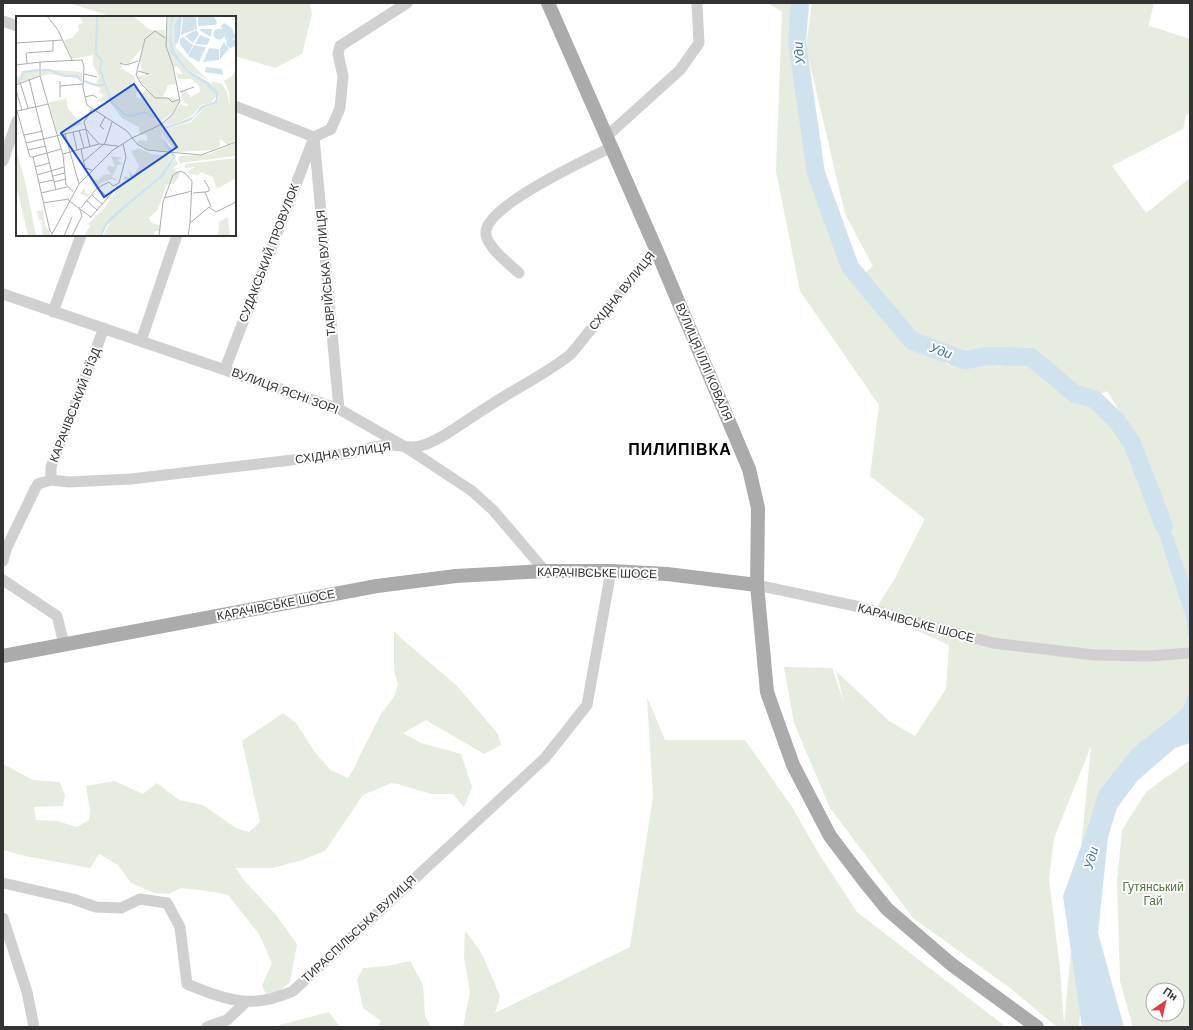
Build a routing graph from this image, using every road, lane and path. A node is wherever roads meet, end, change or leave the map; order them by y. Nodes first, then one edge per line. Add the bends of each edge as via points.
1 (407, 3) edge
2 (548, 3) edge
3 (697, 5) dead end
4 (3, 22) edge
5 (16, 26) edge
6 (236, 106) edge
7 (16, 124) edge
8 (314, 137) junction
9 (610, 142) junction
10 (3, 161) edge
11 (81, 236) edge
12 (177, 236) edge
13 (656, 249) junction
14 (519, 273) dead end
15 (3, 294) edge
16 (53, 312) junction
17 (104, 328) junction
18 (140, 340) junction
19 (225, 369) junction
20 (339, 409) junction
21 (407, 448) junction
22 (51, 480) junction
23 (3, 561) edge
24 (545, 571) junction
25 (611, 571) junction
26 (3, 580) edge
27 (756, 585) junction
28 (64, 644) junction
29 (1190, 653) edge
30 (3, 656) edge
31 (3, 883) edge
32 (3, 918) edge
33 (246, 1002) junction
34 (34, 1027) edge
35 (207, 1027) edge
36 (1036, 1027) edge

1 - 8 street via 340,46 338,54 343,76 340,108 331,129
2 - 9 main road, ВУЛИЦЯ ІЛЛІ КОВАЛЯ
3 - 9 street via 699,43 680,70
4 - 5 street
6 - 8 street
7 - 10 street
8 - 19 street, СУДАКСЬКИЙ ПРОВУЛОК
8 - 20 street, ТАВРІЙСЬКА ВУЛИЦЯ
9 - 13 main road, ВУЛИЦЯ ІЛЛІ КОВАЛЯ
9 - 14 street via 507,205 490,220 486,232 488,244
11 - 16 street
12 - 18 street
13 - 21 street, СХІДНА ВУЛИЦЯ via 571,354 556,366 436,440
13 - 27 main road, ВУЛИЦЯ ІЛЛІ КОВАЛЯ via 749,468 758,508
15 - 16 street, ВУЛИЦЯ ЯСНІ ЗОРІ
16 - 17 street, ВУЛИЦЯ ЯСНІ ЗОРІ
17 - 18 street, ВУЛИЦЯ ЯСНІ ЗОРІ
17 - 22 street, КАРАЧІВСЬКИЙ В’ЇЗД via 51,467
18 - 19 street, ВУЛИЦЯ ЯСНІ ЗОРІ
19 - 20 street, ВУЛИЦЯ ЯСНІ ЗОРІ
20 - 21 street, ВУЛИЦЯ ЯСНІ ЗОРІ
21 - 22 street, СХІДНА ВУЛИЦЯ via 377,446 351,453 131,479 69,482
21 - 24 street, ВУЛИЦЯ ЯСНІ ЗОРІ via 472,491 493,510
22 - 23 street via 38,484 35,489 7,547
24 - 25 main road, КАРАЧІВСЬКЕ ШОСЕ
24 - 28 main road, КАРАЧІВСЬКЕ ШОСЕ via 456,576 377,586
25 - 27 main road, КАРАЧІВСЬКЕ ШОСЕ via 667,574
25 - 33 street, ТИРАСПІЛЬСЬКА ВУЛИЦЯ via 587,705 545,758 293,991 277,998
26 - 28 street via 57,616
27 - 29 street, КАРАЧІВСЬКЕ ШОСЕ via 860,607 993,643 1094,655 1164,656
27 - 36 main road, ВУЛИЦЯ ІЛЛІ КОВАЛЯ via 766,692 793,765 830,836 887,909 951,964
28 - 30 main road, КАРАЧІВСЬКЕ ШОСЕ
31 - 33 street, ТИРАСПІЛЬСЬКА ВУЛИЦЯ via 74,899 96,907 121,908 140,899 167,903 180,927 187,984 224,999
32 - 34 street via 27,992
33 - 35 street via 227,1020

